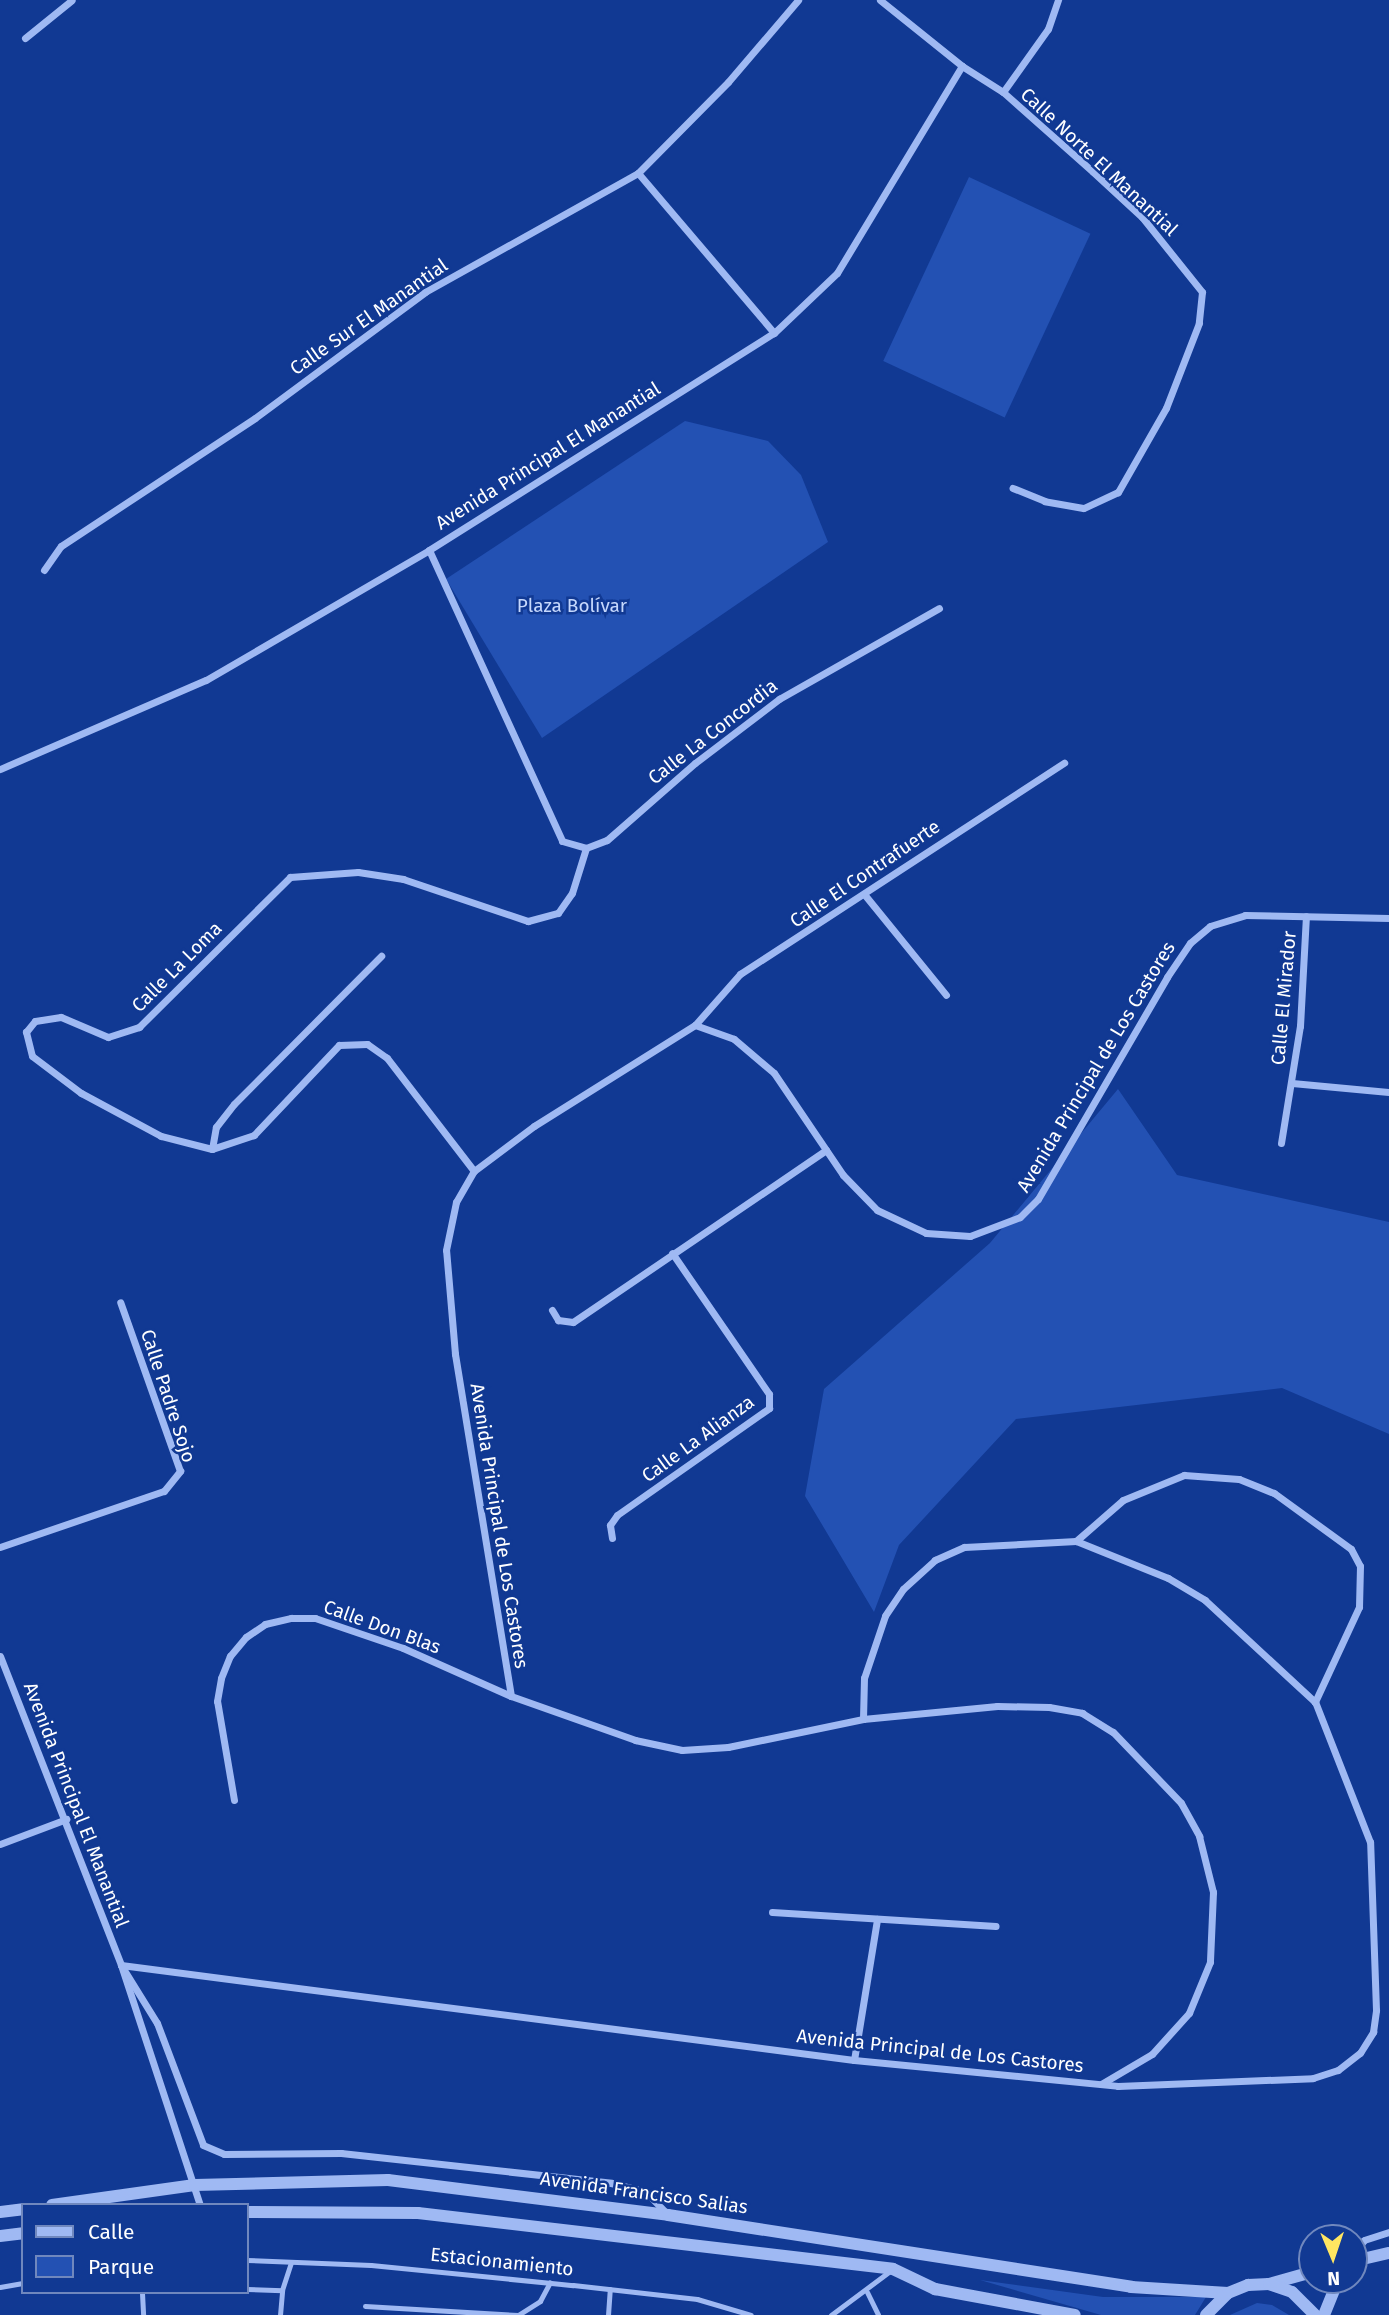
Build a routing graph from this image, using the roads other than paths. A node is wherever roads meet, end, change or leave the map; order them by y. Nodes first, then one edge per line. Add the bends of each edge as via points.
1 (72, 0) edge
2 (798, 0) edge
3 (880, 0) edge
4 (1058, 0) edge
5 (25, 38) dead end
6 (962, 66) junction
7 (1003, 92) junction
8 (638, 173) junction
9 (774, 333) junction
10 (1013, 488) dead end
11 (429, 550) junction
12 (44, 570) dead end
13 (939, 608) dead end
14 (1064, 763) dead end
15 (0, 769) edge
16 (586, 848) junction
17 (864, 894) junction
18 (1306, 916) junction
19 (1389, 918) edge
20 (381, 956) dead end
21 (946, 995) dead end
22 (695, 1025) junction
23 (1292, 1083) junction
24 (1389, 1092) edge
25 (1281, 1143) dead end
26 (212, 1149) junction
27 (826, 1150) junction
28 (474, 1171) junction
29 (672, 1253) junction
30 (121, 1302) dead end
31 (552, 1310) dead end
32 (612, 1538) dead end
33 (1076, 1541) junction
34 (0, 1547) edge
35 (0, 1656) edge
36 (511, 1696) junction
37 (1315, 1702) junction
38 (863, 1719) junction
39 (234, 1800) dead end
40 (66, 1819) junction
41 (0, 1844) edge
42 (772, 1912) dead end
43 (877, 1919) junction
44 (996, 1926) dead end
45 (121, 1965) junction
46 (854, 2060) junction
47 (1101, 2084) junction
48 (195, 2185) junction
49 (66, 2203) edge
50 (200, 2203) edge
51 (21, 2209) edge
52 (0, 2212) edge
53 (248, 2212) edge
54 (668, 2216) junction
55 (1389, 2232) edge
56 (21, 2233) edge
57 (0, 2236) edge
58 (1368, 2239) edge
59 (1389, 2253) edge
60 (1368, 2258) edge
61 (248, 2260) edge
62 (291, 2262) junction
63 (893, 2269) junction
64 (1298, 2276) edge
65 (550, 2282) junction
66 (21, 2283) edge
67 (1269, 2284) junction
68 (0, 2287) edge
69 (248, 2289) edge
70 (610, 2289) junction
71 (282, 2290) junction
72 (867, 2292) junction
73 (1228, 2293) junction
74 (142, 2294) edge
75 (1332, 2294) edge
76 (365, 2306) dead end
77 (143, 2315) edge
78 (280, 2315) edge
79 (608, 2315) edge
80 (751, 2315) edge
81 (831, 2315) edge
82 (878, 2315) edge
83 (1075, 2315) edge
84 (1206, 2315) edge
85 (1315, 2315) edge
86 (1324, 2315) edge

1 - 5 street
2 - 8 street, Calle Sur El Manantial via 728,82
3 - 6 street
4 - 7 street via 1048,29
6 - 7 street
6 - 9 street, Avenida Principal El Manantial via 837,273
7 - 10 street, Calle Norte El Manantial via 1142,217 1202,292 1199,323 1166,408 1118,492 1083,508
8 - 9 street
8 - 12 street, Calle Sur El Manantial via 425,292 255,418 61,547
9 - 11 street, Avenida Principal El Manantial
11 - 15 street, Avenida Principal El Manantial via 205,680
11 - 16 street via 562,841
13 - 16 street, Calle La Concordia via 779,699 695,763 607,840
14 - 17 street, Calle El Contrafuerte
16 - 26 street, Calle La Loma via 572,892 558,913 527,920 403,879 358,872 290,877 139,1027 108,1037 61,1017 35,1021 26,1032 32,1056 81,1093 161,1136
17 - 21 street
17 - 22 street, Calle El Contrafuerte via 740,974
18 - 19 street, Avenida Principal de Los Castores
18 - 23 street, Calle El Mirador
18 - 27 street, Avenida Principal de Los Castores via 1245,915 1210,926 1190,943 1038,1199 1020,1217 970,1236 926,1233 877,1210
20 - 26 street via 234,1104 216,1127
22 - 27 street, Avenida Principal de Los Castores via 734,1039 774,1073
22 - 28 street, Avenida Principal de Los Castores via 534,1126
23 - 24 street, Calle El Mirador
23 - 25 street, Calle El Mirador
26 - 28 street via 254,1135 339,1045 367,1044 387,1058
27 - 29 street
28 - 36 street, Avenida Principal de Los Castores via 456,1202 446,1250 455,1354
29 - 31 street via 573,1322 558,1320
29 - 32 street, Calle La Alianza via 769,1394 769,1408 617,1516 610,1525
30 - 34 street, Calle Padre Sojo via 180,1471 163,1491
33 - 37 street via 1168,1578 1205,1600
33 - 37 street via 1123,1500 1184,1475 1239,1479 1274,1493 1351,1549 1360,1566 1359,1607
33 - 38 street via 964,1546 935,1560 903,1590 876,1635 864,1678
35 - 40 street, Avenida Principal El Manantial
36 - 38 street, Avenida Principal de Los Castores via 635,1740 682,1750 728,1747
36 - 39 street, Calle Don Blas via 403,1648 315,1618 265,1625 230,1656 221,1678 217,1701
37 - 47 street via 1370,1842 1373,2032 1360,2053 1338,2070 1313,2078
38 - 47 street, Avenida Principal de Los Castores via 997,1706 1082,1713 1113,1731 1181,1803 1199,1836 1213,1892 1210,1962 1203,1987 1175,2032 1152,2054
40 - 41 street
40 - 45 street, Avenida Principal El Manantial
42 - 43 street
43 - 44 street
43 - 46 street
45 - 46 street, Avenida Principal de Los Castores
45 - 48 street
45 - 54 street via 157,2023 203,2145 224,2154 341,2153 611,2183 646,2192
46 - 47 street, Avenida Principal de Los Castores
48 - 49 street, Avenida Francisco Salias
48 - 50 street
48 - 54 street, Avenida Francisco Salias via 388,2180
51 - 52 street
53 - 63 street via 418,2213
54 - 73 street, Avenida Francisco Salias via 1131,2287
55 - 58 street
56 - 57 street
59 - 60 street
61 - 62 lane, Estacionamiento
62 - 65 lane, Estacionamiento
62 - 71 lane
63 - 72 lane
63 - 83 street via 935,2290
64 - 67 street
65 - 70 lane, Estacionamiento
65 - 76 lane via 540,2301 518,2315
66 - 68 lane
67 - 73 street via 1248,2285
67 - 85 street via 1292,2292
69 - 71 lane
70 - 79 lane
70 - 80 lane, Estacionamiento via 697,2299
71 - 78 lane
72 - 81 lane
72 - 82 lane
73 - 84 street
74 - 77 lane
75 - 86 street

